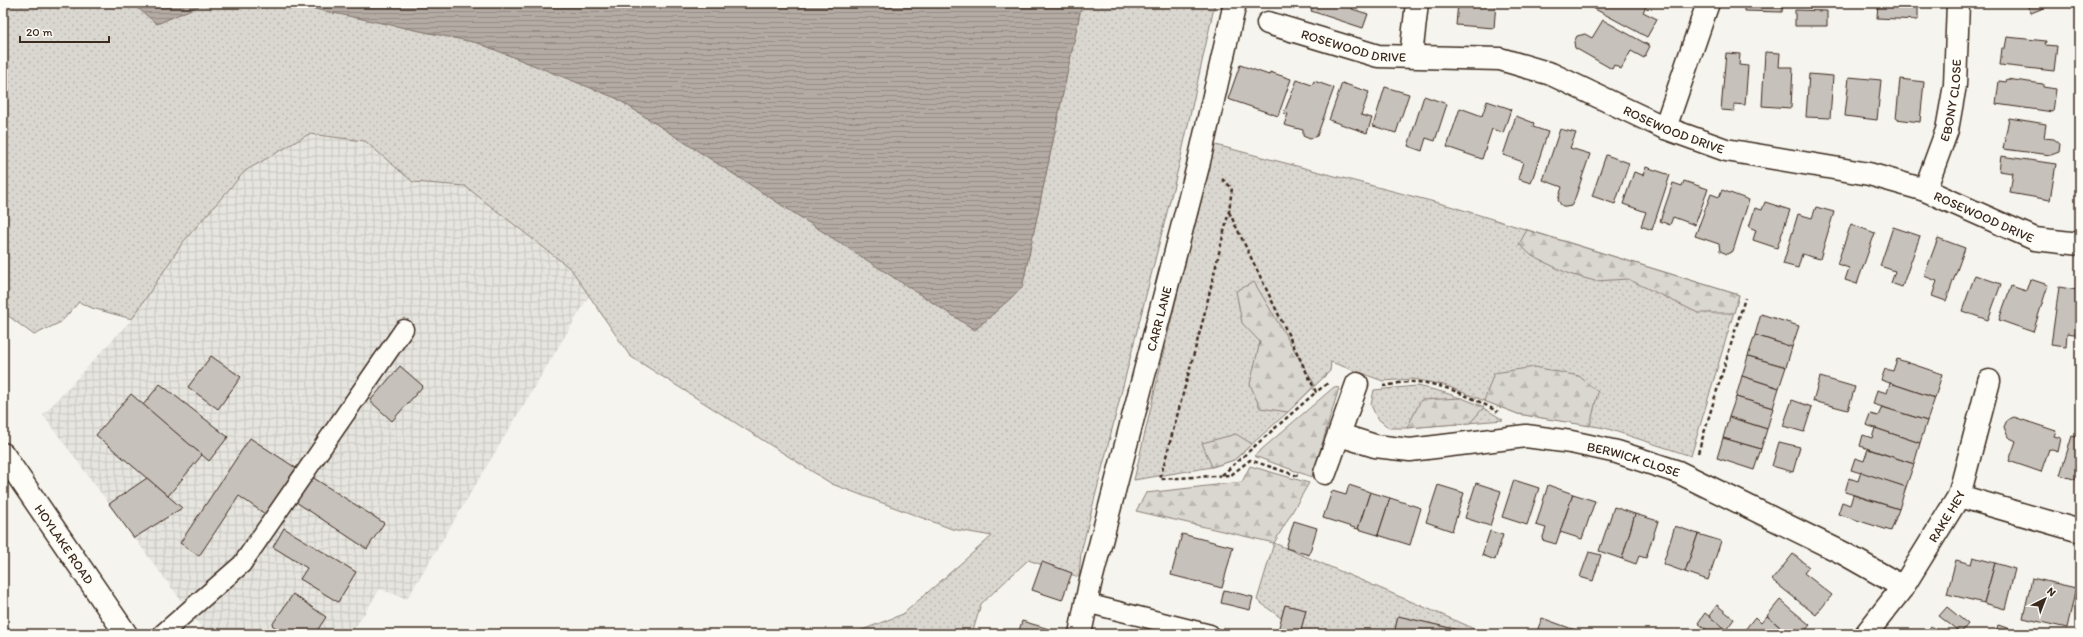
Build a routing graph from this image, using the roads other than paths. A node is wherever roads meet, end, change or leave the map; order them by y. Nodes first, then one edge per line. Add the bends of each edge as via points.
1 (1235, 3) edge
2 (1417, 3) edge
3 (1708, 3) edge
4 (1963, 4) edge
5 (1268, 23) dead end
6 (1411, 56) junction
7 (1665, 128) junction
8 (1925, 190) junction
9 (2080, 244) edge
10 (404, 329) dead end
11 (1988, 381) dead end
12 (1355, 387) road end
13 (1340, 435) junction
14 (3, 454) edge
15 (1325, 473) road end
16 (1959, 496) junction
17 (2080, 531) edge
18 (1903, 587) junction
19 (1086, 603) junction
20 (126, 634) edge
21 (162, 634) edge
22 (1080, 634) edge
23 (1210, 634) edge
24 (1866, 634) edge

1 - 19 street, CARR LANE via 1198,166
2 - 6 street
3 - 7 street
4 - 8 street, EBONY CLOSE via 1955,85 1947,130
5 - 6 street, ROSEWOOD DRIVE via 1378,56
6 - 7 street, ROSEWOOD DRIVE via 1500,59 1551,74
7 - 8 street, ROSEWOOD DRIVE via 1726,150 1869,174
8 - 9 street, ROSEWOOD DRIVE via 2035,239
10 - 21 lane via 242,564
11 - 16 street, RAKE HEY
12 - 13 street
13 - 15 street
13 - 18 street, BERWICK CLOSE via 1375,446 1410,450 1526,436 1617,452 1691,478 1843,553
14 - 20 street, HOYLAKE ROAD
16 - 17 street
16 - 18 street, RAKE HEY
18 - 24 street, RAKE HEY
19 - 22 street, CARR LANE
19 - 23 lane

